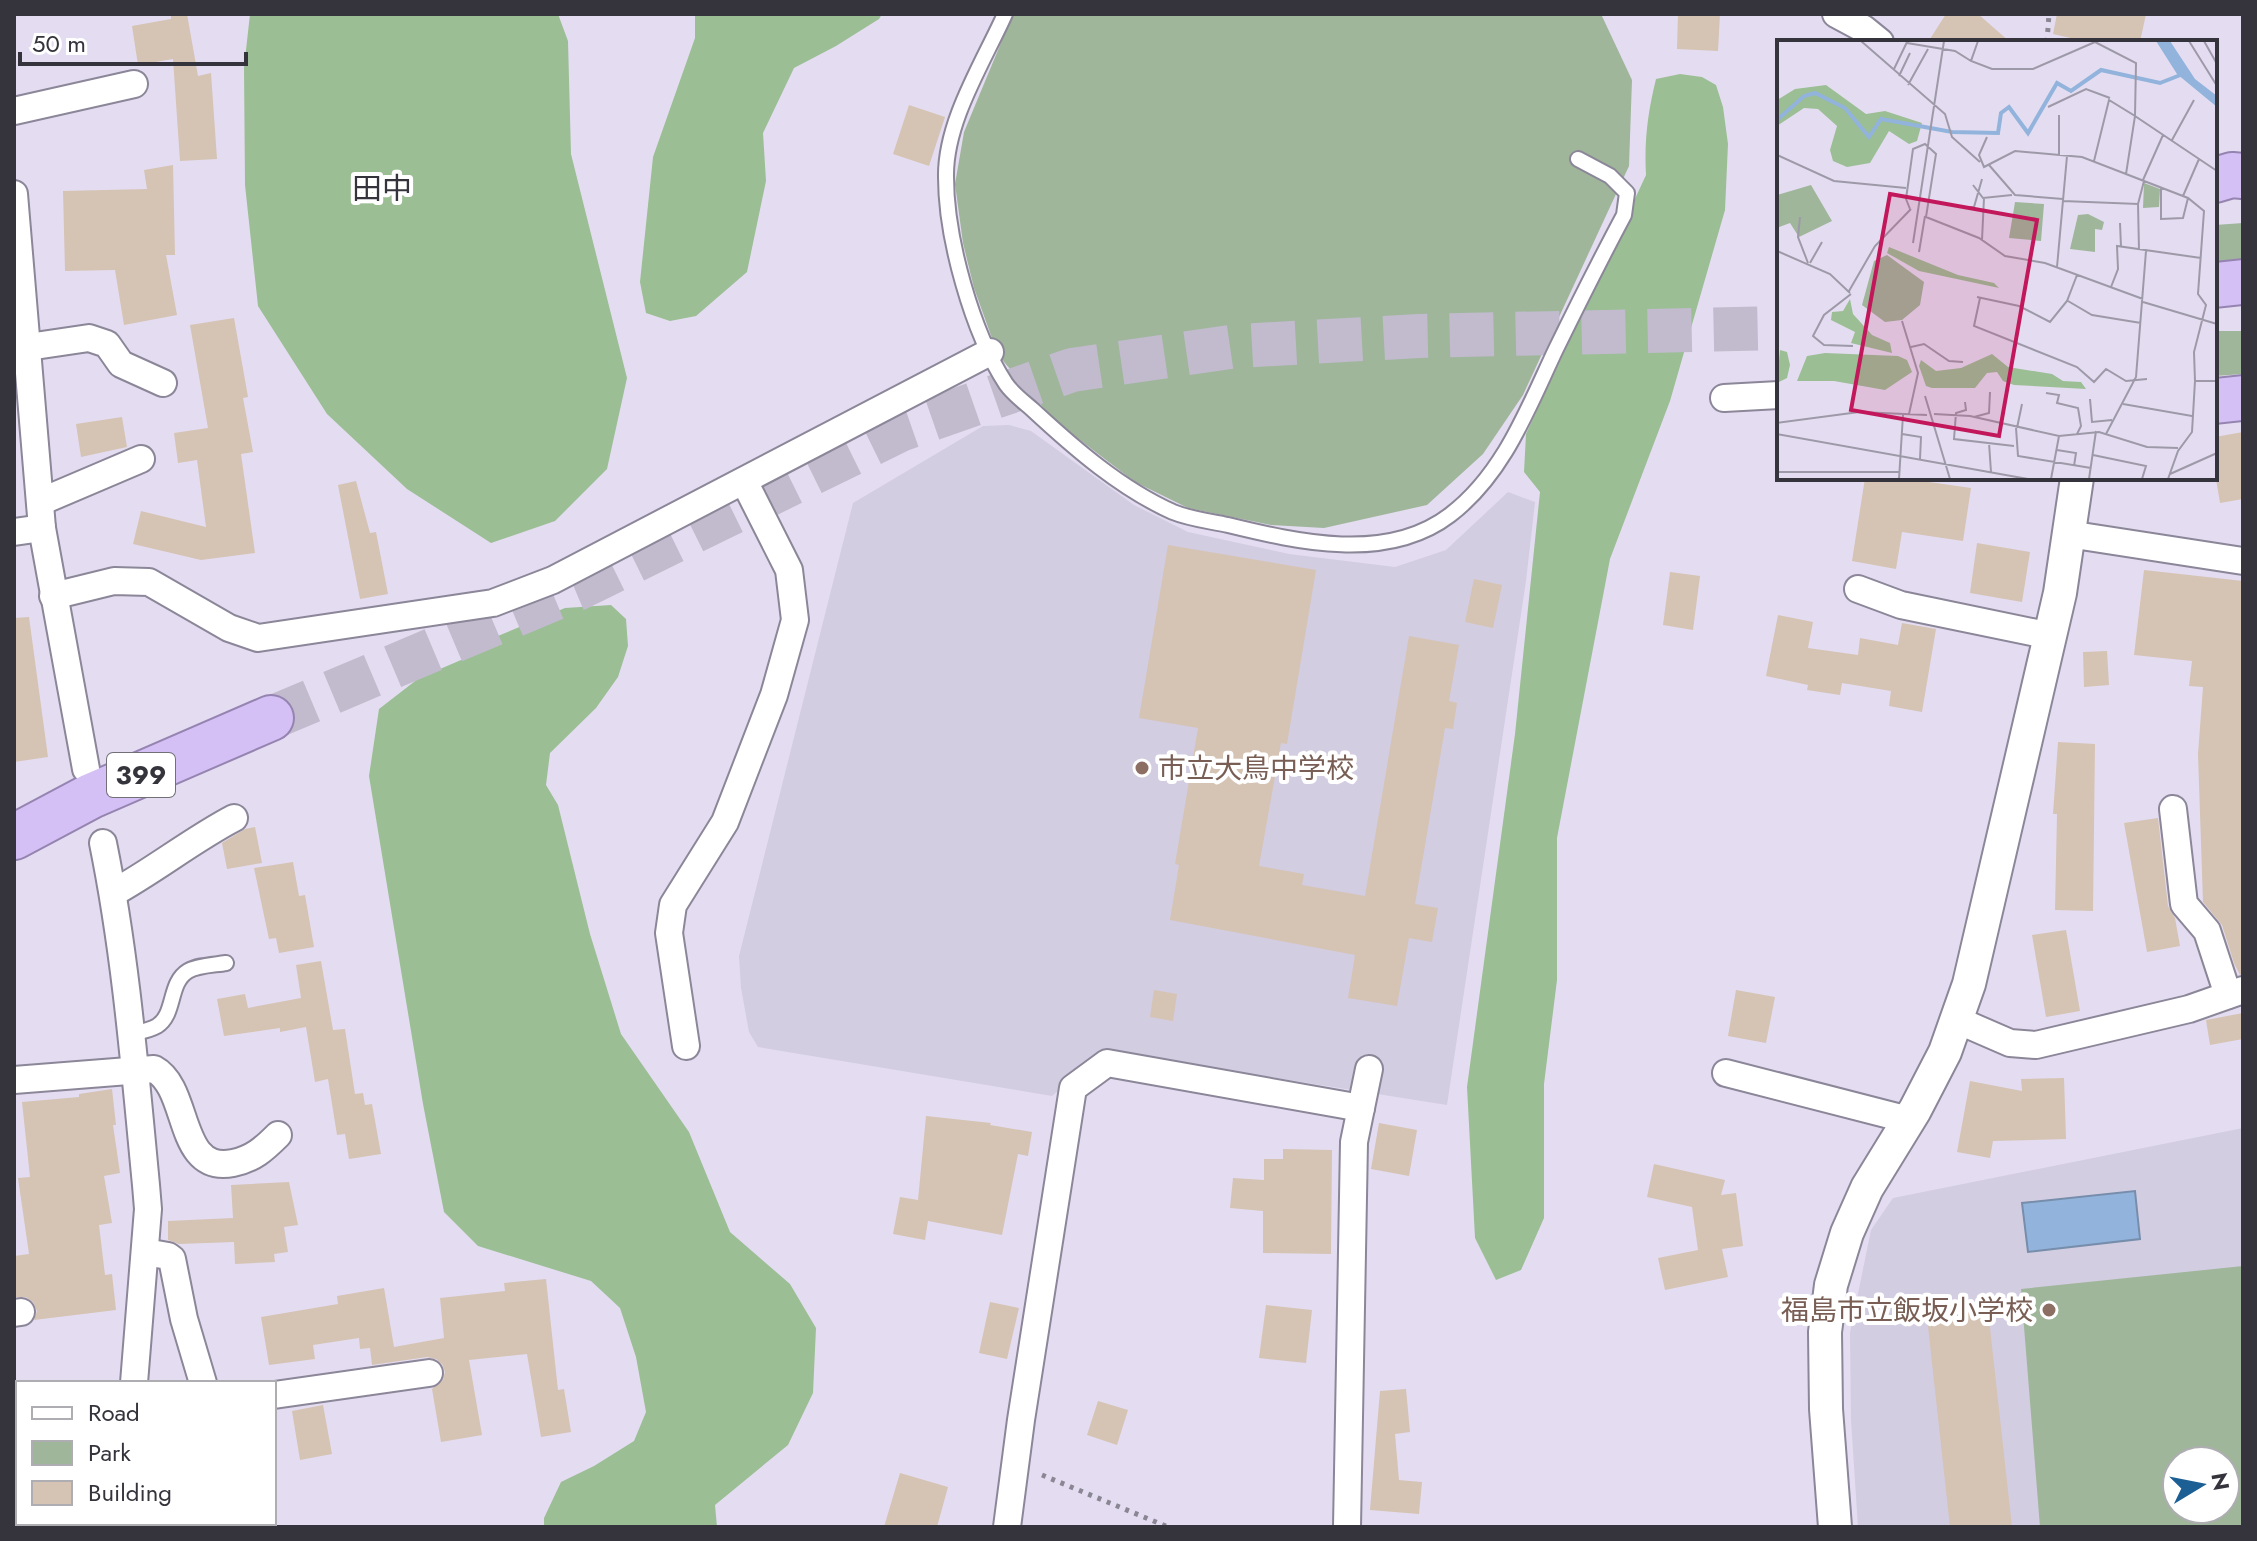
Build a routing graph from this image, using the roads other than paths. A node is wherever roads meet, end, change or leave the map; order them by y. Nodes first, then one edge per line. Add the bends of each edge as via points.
1 (1005, 14) edge
2 (1836, 14) edge
3 (1878, 40) edge
4 (134, 84) dead end
5 (14, 111) edge
6 (1578, 159) dead end
7 (2243, 176) edge
8 (2217, 179) edge
9 (14, 194) edge
10 (2243, 282) edge
11 (2217, 285) edge
12 (28, 347) junction
13 (990, 352) junction
14 (163, 383) dead end
15 (1777, 395) edge
16 (1724, 398) dead end
17 (2243, 398) edge
18 (2217, 401) edge
19 (141, 459) dead end
20 (2077, 480) edge
21 (744, 481) junction
22 (41, 515) junction
23 (14, 532) edge
24 (2068, 534) junction
25 (2243, 561) edge
26 (1858, 589) dead end
27 (53, 596) junction
28 (2051, 636) junction
29 (271, 718) tunnel mouth
30 (86, 769) dead end
31 (2173, 809) dead end
32 (234, 818) dead end
33 (14, 837) edge
34 (103, 843) dead end
35 (113, 893) junction
36 (226, 963) dead end
37 (2235, 993) edge
38 (1957, 1020) junction
39 (132, 1034) junction
40 (686, 1046) dead end
41 (135, 1069) junction
42 (1369, 1069) dead end
43 (1726, 1073) dead end
44 (14, 1080) edge
45 (1361, 1108) junction
46 (1909, 1120) junction
47 (278, 1135) dead end
48 (145, 1252) junction
49 (429, 1373) dead end
50 (134, 1381) edge
51 (202, 1381) edge
52 (276, 1395) edge
53 (1007, 1527) edge
54 (1347, 1527) edge
55 (1835, 1527) edge

1 - 13 lane via 964,101 945,174 956,256
2 - 3 street
4 - 5 street
6 - 13 lane via 1610,176 1627,193 1624,215 1507,452 1468,501 1430,528 1394,539 1333,545 1175,513 1064,439 1007,386
7 - 8 highway
9 - 12 street
10 - 11 highway
12 - 14 street via 89,338 107,344 121,364
12 - 22 street
13 - 21 street
15 - 16 street
17 - 18 highway
19 - 22 street
20 - 24 street
21 - 27 street via 553,580 493,603 258,638 229,628 149,582 114,581
21 - 40 street via 789,570 795,620 774,695 725,822 673,905 669,933
22 - 23 street
22 - 27 street
24 - 25 street
24 - 28 street
26 - 28 street via 1901,605
27 - 30 street
28 - 38 street via 1992,896
29 - 33 highway, 399 via 91,796
31 - 37 street via 2184,904 2207,931
32 - 35 street
34 - 35 street
35 - 39 street
36 - 39 lane via 185,973 159,1025
37 - 38 street via 2036,1045 2010,1043
38 - 46 street
39 - 41 street
41 - 44 street
41 - 47 street via 164,1074 202,1159 218,1166 242,1162
41 - 48 street via 146,1185
42 - 45 street
43 - 46 street
45 - 53 street via 1107,1063 1073,1088
45 - 54 street via 1354,1142
46 - 55 street via 1867,1188 1831,1285 1825,1332 1826,1409
48 - 50 street
48 - 51 street via 172,1259
49 - 52 street

